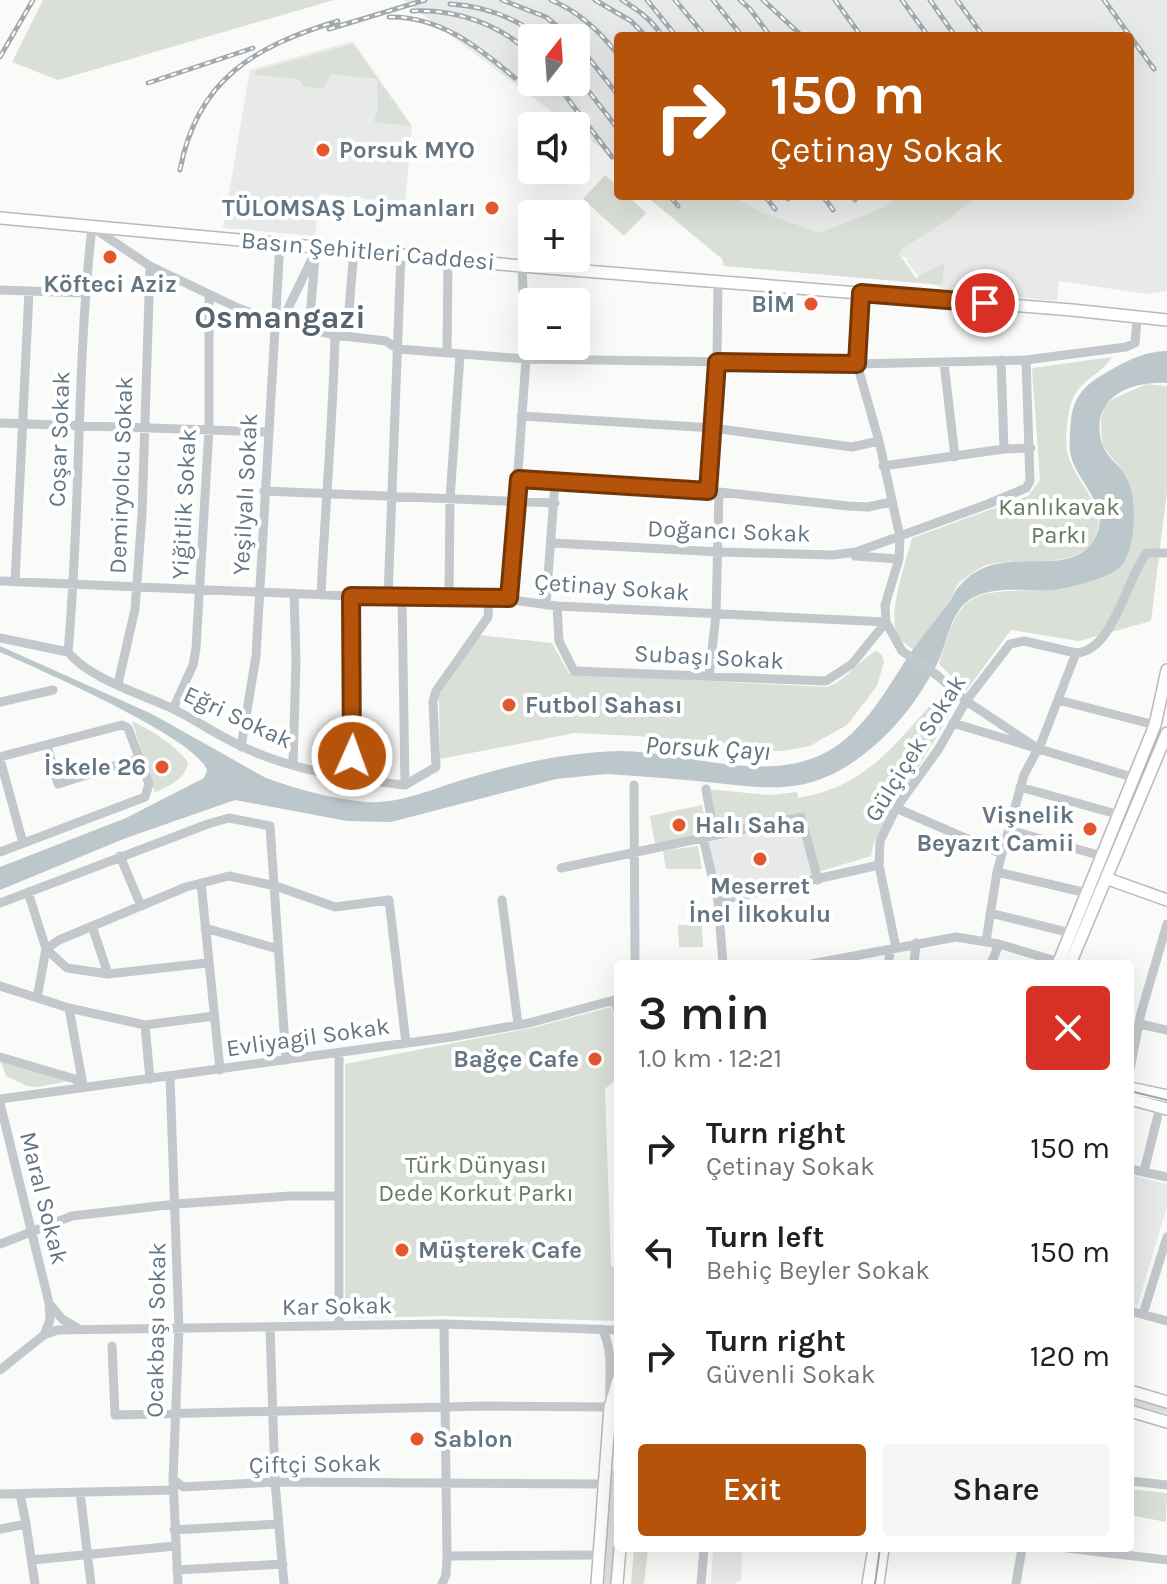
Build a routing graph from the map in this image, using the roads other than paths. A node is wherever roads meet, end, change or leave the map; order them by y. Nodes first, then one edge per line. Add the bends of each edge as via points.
1 (0, 218) edge
2 (92, 227) junction
3 (280, 242) junction
4 (354, 249) junction
5 (315, 250) junction
6 (401, 254) junction
7 (448, 259) junction
8 (150, 266) junction
9 (518, 266) edge
10 (590, 271) edge
11 (718, 281) junction
12 (0, 290) edge
13 (29, 291) junction
14 (84, 293) junction
15 (861, 293) junction
16 (209, 296) junction
17 (1099, 312) junction
18 (1137, 320) junction
19 (1167, 321) edge
20 (277, 322) junction
21 (309, 329) junction
22 (347, 334) junction
23 (335, 335) junction
24 (398, 349) junction
25 (447, 353) junction
26 (460, 355) junction
27 (518, 359) edge
28 (526, 360) edge
29 (590, 360) edge
30 (1001, 360) junction
31 (1026, 360) junction
32 (717, 362) junction
33 (944, 363) junction
34 (857, 364) junction
35 (521, 416) junction
36 (0, 423) edge
37 (23, 423) junction
38 (79, 425) junction
39 (143, 426) junction
40 (713, 428) junction
41 (209, 429) junction
42 (269, 432) junction
43 (879, 441) junction
44 (1031, 448) junction
45 (1004, 449) junction
46 (955, 457) junction
47 (883, 466) junction
48 (519, 479) junction
49 (555, 481) junction
50 (264, 491) junction
51 (708, 491) junction
52 (719, 492) junction
53 (326, 494) junction
54 (390, 496) junction
55 (450, 499) junction
56 (516, 501) junction
57 (891, 502) junction
58 (555, 503) junction
59 (900, 537) junction
60 (553, 543) junction
61 (720, 552) junction
62 (1167, 553) edge
63 (833, 555) junction
64 (899, 559) junction
65 (0, 581) edge
66 (15, 582) junction
67 (74, 584) junction
68 (136, 587) junction
69 (199, 590) junction
70 (258, 592) junction
71 (294, 593) junction
72 (321, 595) junction
73 (351, 596) junction
74 (388, 597) junction
75 (402, 597) junction
76 (449, 597) junction
77 (489, 597) junction
78 (509, 598) junction
79 (552, 605) junction
80 (716, 614) junction
81 (886, 622) junction
82 (0, 638) edge
83 (68, 652) junction
84 (1076, 653) junction
85 (1167, 670) edge
86 (709, 677) junction
87 (118, 684) junction
88 (53, 690) dead end
89 (1058, 700) junction
90 (966, 701) junction
91 (0, 702) edge
92 (173, 709) junction
93 (953, 723) junction
94 (1155, 725) junction
95 (1166, 741) edge
96 (47, 746) junction
97 (241, 747) junction
98 (1037, 748) junction
99 (0, 758) edge
100 (140, 758) junction
101 (293, 765) junction
102 (1135, 778) junction
103 (351, 779) junction
104 (405, 785) junction
105 (634, 785) dead end
106 (1020, 787) junction
107 (706, 789) dead end
108 (896, 808) junction
109 (1120, 815) junction
110 (1009, 830) junction
111 (708, 837) junction
112 (23, 843) junction
113 (0, 852) edge
114 (636, 853) junction
115 (1002, 854) junction
116 (120, 856) junction
117 (1102, 856) junction
118 (879, 865) junction
119 (561, 868) dead end
120 (997, 872) junction
121 (1108, 879) junction
122 (818, 880) junction
123 (201, 883) junction
124 (276, 886) junction
125 (28, 892) junction
126 (1087, 893) junction
127 (502, 900) dead end
128 (1167, 900) edge
129 (718, 901) junction
130 (0, 903) edge
131 (141, 906) junction
132 (990, 913) junction
133 (1167, 924) edge
134 (92, 926) junction
135 (205, 928) junction
136 (1071, 933) junction
137 (986, 941) junction
138 (916, 943) junction
139 (999, 944) junction
140 (894, 948) junction
141 (46, 949) junction
142 (278, 949) junction
143 (635, 960) edge
144 (723, 960) edge
145 (844, 960) edge
146 (890, 960) edge
147 (914, 960) edge
148 (993, 960) edge
149 (1052, 960) edge
150 (1063, 960) edge
151 (1064, 960) edge
152 (207, 963) junction
153 (1154, 965) junction
154 (1167, 967) edge
155 (108, 974) junction
156 (0, 986) edge
157 (37, 998) junction
158 (614, 1000) edge
159 (69, 1008) junction
160 (214, 1016) junction
161 (518, 1024) junction
162 (1140, 1024) junction
163 (145, 1025) junction
164 (1167, 1030) edge
165 (406, 1043) junction
166 (1134, 1051) edge
167 (339, 1054) junction
168 (0, 1057) edge
169 (286, 1060) junction
170 (220, 1070) junction
171 (170, 1077) junction
172 (150, 1079) junction
173 (83, 1088) junction
174 (1134, 1089) edge
175 (1167, 1096) edge
176 (1134, 1100) edge
177 (0, 1101) edge
178 (1164, 1108) edge
179 (13, 1160) junction
180 (0, 1163) edge
181 (1134, 1170) edge
182 (1144, 1171) junction
183 (1167, 1177) edge
184 (338, 1196) junction
185 (176, 1204) junction
186 (32, 1232) junction
187 (1167, 1237) edge
188 (0, 1244) edge
189 (49, 1303) junction
190 (1134, 1312) edge
191 (1143, 1314) junction
192 (1167, 1321) edge
193 (444, 1324) junction
194 (339, 1326) junction
195 (270, 1327) junction
196 (179, 1328) junction
197 (602, 1329) junction
198 (79, 1330) junction
199 (614, 1330) edge
200 (44, 1335) junction
201 (112, 1346) dead end
202 (0, 1370) edge
203 (1134, 1392) edge
204 (614, 1394) edge
205 (1167, 1402) edge
206 (445, 1407) junction
207 (610, 1407) junction
208 (272, 1412) junction
209 (1134, 1412) edge
210 (175, 1414) junction
211 (1167, 1422) edge
212 (173, 1479) junction
213 (1134, 1481) edge
214 (275, 1482) junction
215 (445, 1483) junction
216 (604, 1484) junction
217 (1167, 1485) edge
218 (173, 1490) junction
219 (80, 1492) junction
220 (0, 1494) edge
221 (20, 1494) junction
222 (26, 1524) junction
223 (278, 1524) junction
224 (0, 1529) edge
225 (174, 1530) junction
226 (175, 1546) junction
227 (620, 1552) edge
228 (704, 1552) edge
229 (873, 1552) edge
230 (882, 1552) edge
231 (1021, 1552) edge
232 (1100, 1552) edge
233 (88, 1554) junction
234 (599, 1555) junction
235 (447, 1556) junction
236 (32, 1560) junction
237 (1167, 1560) edge
238 (283, 1564) junction
239 (177, 1570) junction
240 (35, 1584) edge
241 (91, 1584) edge
242 (178, 1584) edge
243 (284, 1584) edge
244 (442, 1584) edge
245 (597, 1584) edge
246 (617, 1584) edge
247 (701, 1584) edge
248 (868, 1584) edge
249 (878, 1584) edge
250 (1016, 1584) edge

1 - 2 main road, Basın Şehitleri Caddesi
2 - 3 main road, Basın Şehitleri Caddesi
2 - 8 street
2 - 14 street, Coşar Sokak
3 - 5 main road, Basın Şehitleri Caddesi
3 - 20 street, Yeşilyalı Sokak
4 - 5 main road, Basın Şehitleri Caddesi
4 - 6 main road, Basın Şehitleri Caddesi
4 - 22 street
5 - 20 street
5 - 21 street
6 - 7 main road, Basın Şehitleri Caddesi
6 - 24 street
7 - 9 main road, Basın Şehitleri Caddesi
7 - 25 street
8 - 16 street
8 - 39 street, Demiryolcu Sokak
10 - 11 main road, Basın Şehitleri Caddesi
11 - 15 main road, Basın Şehitleri Caddesi
11 - 32 street
12 - 13 street
13 - 14 street
13 - 37 street
14 - 38 street, Coşar Sokak
15 - 17 main road, Basın Şehitleri Caddesi
15 - 34 street
16 - 20 street
16 - 41 street, Yiğitlik Sokak
17 - 18 main road
17 - 19 main road, Basın Şehitleri Caddesi
18 - 19 main road
18 - 31 street via 1135,343 1126,347
20 - 21 street
20 - 42 street, Yeşilyalı Sokak
21 - 23 street
22 - 23 street
22 - 24 street via 386,341
23 - 53 street
24 - 25 street
24 - 54 street
25 - 26 street
26 - 27 street
26 - 55 street
28 - 35 street
29 - 32 street
30 - 31 street
30 - 33 street
30 - 45 street
31 - 44 street
32 - 34 street
32 - 40 street
33 - 34 street
33 - 46 street
34 - 43 street
35 - 40 street
35 - 48 street
36 - 37 street
37 - 38 street
37 - 66 street
38 - 39 street
38 - 67 street, Coşar Sokak
39 - 41 street
39 - 68 street, Demiryolcu Sokak
40 - 43 street via 852,447
40 - 51 street
41 - 42 street
41 - 69 street, Yiğitlik Sokak
42 - 50 street, Yeşilyalı Sokak
43 - 47 street
44 - 45 street
44 - 59 street, Doğancı Sokak via 1026,488
45 - 46 street
46 - 47 street
47 - 57 street
48 - 49 street
48 - 56 street
49 - 51 street
49 - 58 street
50 - 53 street
50 - 70 street, Yeşilyalı Sokak
51 - 52 street
52 - 57 street via 848,506
52 - 61 street
53 - 54 street
53 - 72 street
54 - 55 street
54 - 74 street
55 - 56 street
55 - 76 street
56 - 58 street
56 - 78 street
57 - 59 street
58 - 60 street
59 - 63 street, Doğancı Sokak
59 - 64 street
60 - 61 street, Doğancı Sokak
60 - 79 street
61 - 63 street, Doğancı Sokak
61 - 80 street
62 - 84 street via 1147,553 1099,643
63 - 64 street
64 - 81 street via 885,605
65 - 66 street, Çetinay Sokak
66 - 67 street, Çetinay Sokak
67 - 68 street, Çetinay Sokak
67 - 83 street, Coşar Sokak
68 - 69 street, Çetinay Sokak
68 - 87 street, Demiryolcu Sokak
69 - 70 street, Çetinay Sokak
69 - 92 street, Yiğitlik Sokak via 193,665
70 - 71 street, Çetinay Sokak
70 - 97 street, Yeşilyalı Sokak via 256,656
71 - 72 street, Çetinay Sokak
71 - 101 street
72 - 73 street, Çetinay Sokak
73 - 74 street, Çetinay Sokak
73 - 103 street
74 - 75 street, Çetinay Sokak
75 - 76 street, Çetinay Sokak
75 - 104 street
76 - 77 street, Çetinay Sokak
77 - 78 street, Çetinay Sokak
77 - 104 street via 488,617 436,691 436,767
78 - 79 street, Çetinay Sokak
79 - 80 street, Çetinay Sokak
79 - 86 street, Subaşı Sokak via 559,641 574,671
80 - 81 street, Çetinay Sokak
80 - 86 street
81 - 86 street, Subaşı Sokak via 852,664 826,681
81 - 90 street via 902,651
82 - 83 street
83 - 87 street, Eğri Sokak
84 - 89 street
84 - 90 street, Gülçiçek Sokak via 1024,641 1010,644
85 - 94 main road
87 - 92 street, Eğri Sokak
88 - 91 street
89 - 94 street
89 - 98 street
90 - 93 street, Gülçiçek Sokak
90 - 98 street
92 - 97 street, Eğri Sokak
93 - 98 street
93 - 108 street, Gülçiçek Sokak
94 - 102 main road
95 - 121 main road
96 - 99 street
96 - 100 street via 122,725
96 - 100 street via 58,784
97 - 101 street, Eğri Sokak
98 - 102 street
98 - 106 street
99 - 112 street
100 - 112 street via 149,784 145,797
101 - 103 street, Eğri Sokak
102 - 109 main road
103 - 104 street, Eğri Sokak
105 - 114 street
106 - 109 street
106 - 110 street
107 - 111 street
108 - 115 street
108 - 118 street, Gülçiçek Sokak via 880,841
109 - 117 main road
110 - 115 street
110 - 117 street
111 - 114 street
111 - 122 street via 801,817
111 - 129 street
112 - 113 street
114 - 119 street
114 - 143 street
115 - 120 street
116 - 124 street via 229,818 270,826
116 - 125 street
116 - 131 street
117 - 126 main road
118 - 122 street
118 - 140 street, Gülçiçek Sokak
120 - 126 street
120 - 132 street
121 - 128 main road
121 - 151 main road
122 - 129 street
123 - 124 street via 229,876
123 - 131 street
123 - 135 street
124 - 142 street
124 - 165 street via 335,907 389,900
125 - 130 street
125 - 141 street
126 - 136 main road
127 - 161 street
129 - 144 street
131 - 134 street
132 - 136 street
132 - 137 street
133 - 153 street
134 - 141 street
134 - 155 street
135 - 142 street
135 - 152 street
136 - 150 main road
137 - 138 street via 956,937
137 - 139 street
138 - 140 street
138 - 147 street
139 - 148 street
139 - 149 street
140 - 145 street
140 - 146 street
141 - 155 street via 67,968
141 - 157 street
142 - 169 street
152 - 155 street
152 - 160 street
153 - 154 street
153 - 162 street
156 - 157 street
157 - 159 street
158 - 161 street, Evliyagil Sokak
159 - 163 street
159 - 173 street
160 - 163 street
160 - 170 street
161 - 165 street, Evliyagil Sokak
162 - 164 street
162 - 166 street
163 - 172 street
165 - 167 street, Evliyagil Sokak
167 - 169 street, Evliyagil Sokak
167 - 184 street
168 - 173 street via 75,1079
169 - 170 street, Evliyagil Sokak
170 - 171 street, Evliyagil Sokak
171 - 172 street, Evliyagil Sokak
171 - 185 street, Ocakbaşı Sokak
172 - 173 street, Evliyagil Sokak
173 - 177 street, Evliyagil Sokak
174 - 175 main road
176 - 178 main road
177 - 179 street, Maral Sokak
178 - 182 street
179 - 180 street
179 - 186 street, Maral Sokak
181 - 182 street
182 - 183 street
184 - 185 street
184 - 194 street
185 - 186 street via 72,1216
185 - 196 street, Ocakbaşı Sokak
186 - 188 street
186 - 189 street, Maral Sokak
187 - 191 street
189 - 198 street
189 - 200 street
190 - 191 street
191 - 192 street
193 - 194 street, Kar Sokak
193 - 197 street, Kar Sokak
193 - 206 street
194 - 195 street, Kar Sokak
195 - 196 street, Kar Sokak
195 - 208 street
196 - 198 street, Kar Sokak
196 - 210 street, Ocakbaşı Sokak
197 - 199 street, Kar Sokak
197 - 207 street via 611,1358
198 - 200 street, Kar Sokak
200 - 202 street
201 - 210 street via 115,1415
203 - 205 main road
204 - 207 main road
206 - 207 street
206 - 208 street
206 - 215 street
207 - 216 main road
208 - 210 street
208 - 214 street
209 - 211 main road
210 - 212 street, Ocakbaşı Sokak
212 - 214 street, Çiftçi Sokak via 183,1487
212 - 218 street, Ocakbaşı Sokak
213 - 217 street
214 - 215 street, Çiftçi Sokak
214 - 223 street
215 - 216 street, Çiftçi Sokak
215 - 235 street
216 - 234 main road
218 - 219 street
218 - 225 street, Ocakbaşı Sokak
219 - 221 street
219 - 233 street
220 - 221 street
221 - 222 street
222 - 224 street
222 - 236 street
223 - 225 street
223 - 238 street
225 - 226 street, Ocakbaşı Sokak
226 - 233 street
226 - 239 street, Ocakbaşı Sokak
227 - 246 main road
228 - 247 street
229 - 248 main road
230 - 249 main road
231 - 250 street
232 - 237 street
233 - 236 street
233 - 241 street
234 - 235 street
234 - 245 main road
235 - 244 street
236 - 240 street
238 - 239 street
238 - 243 street
239 - 242 street, Ocakbaşı Sokak

